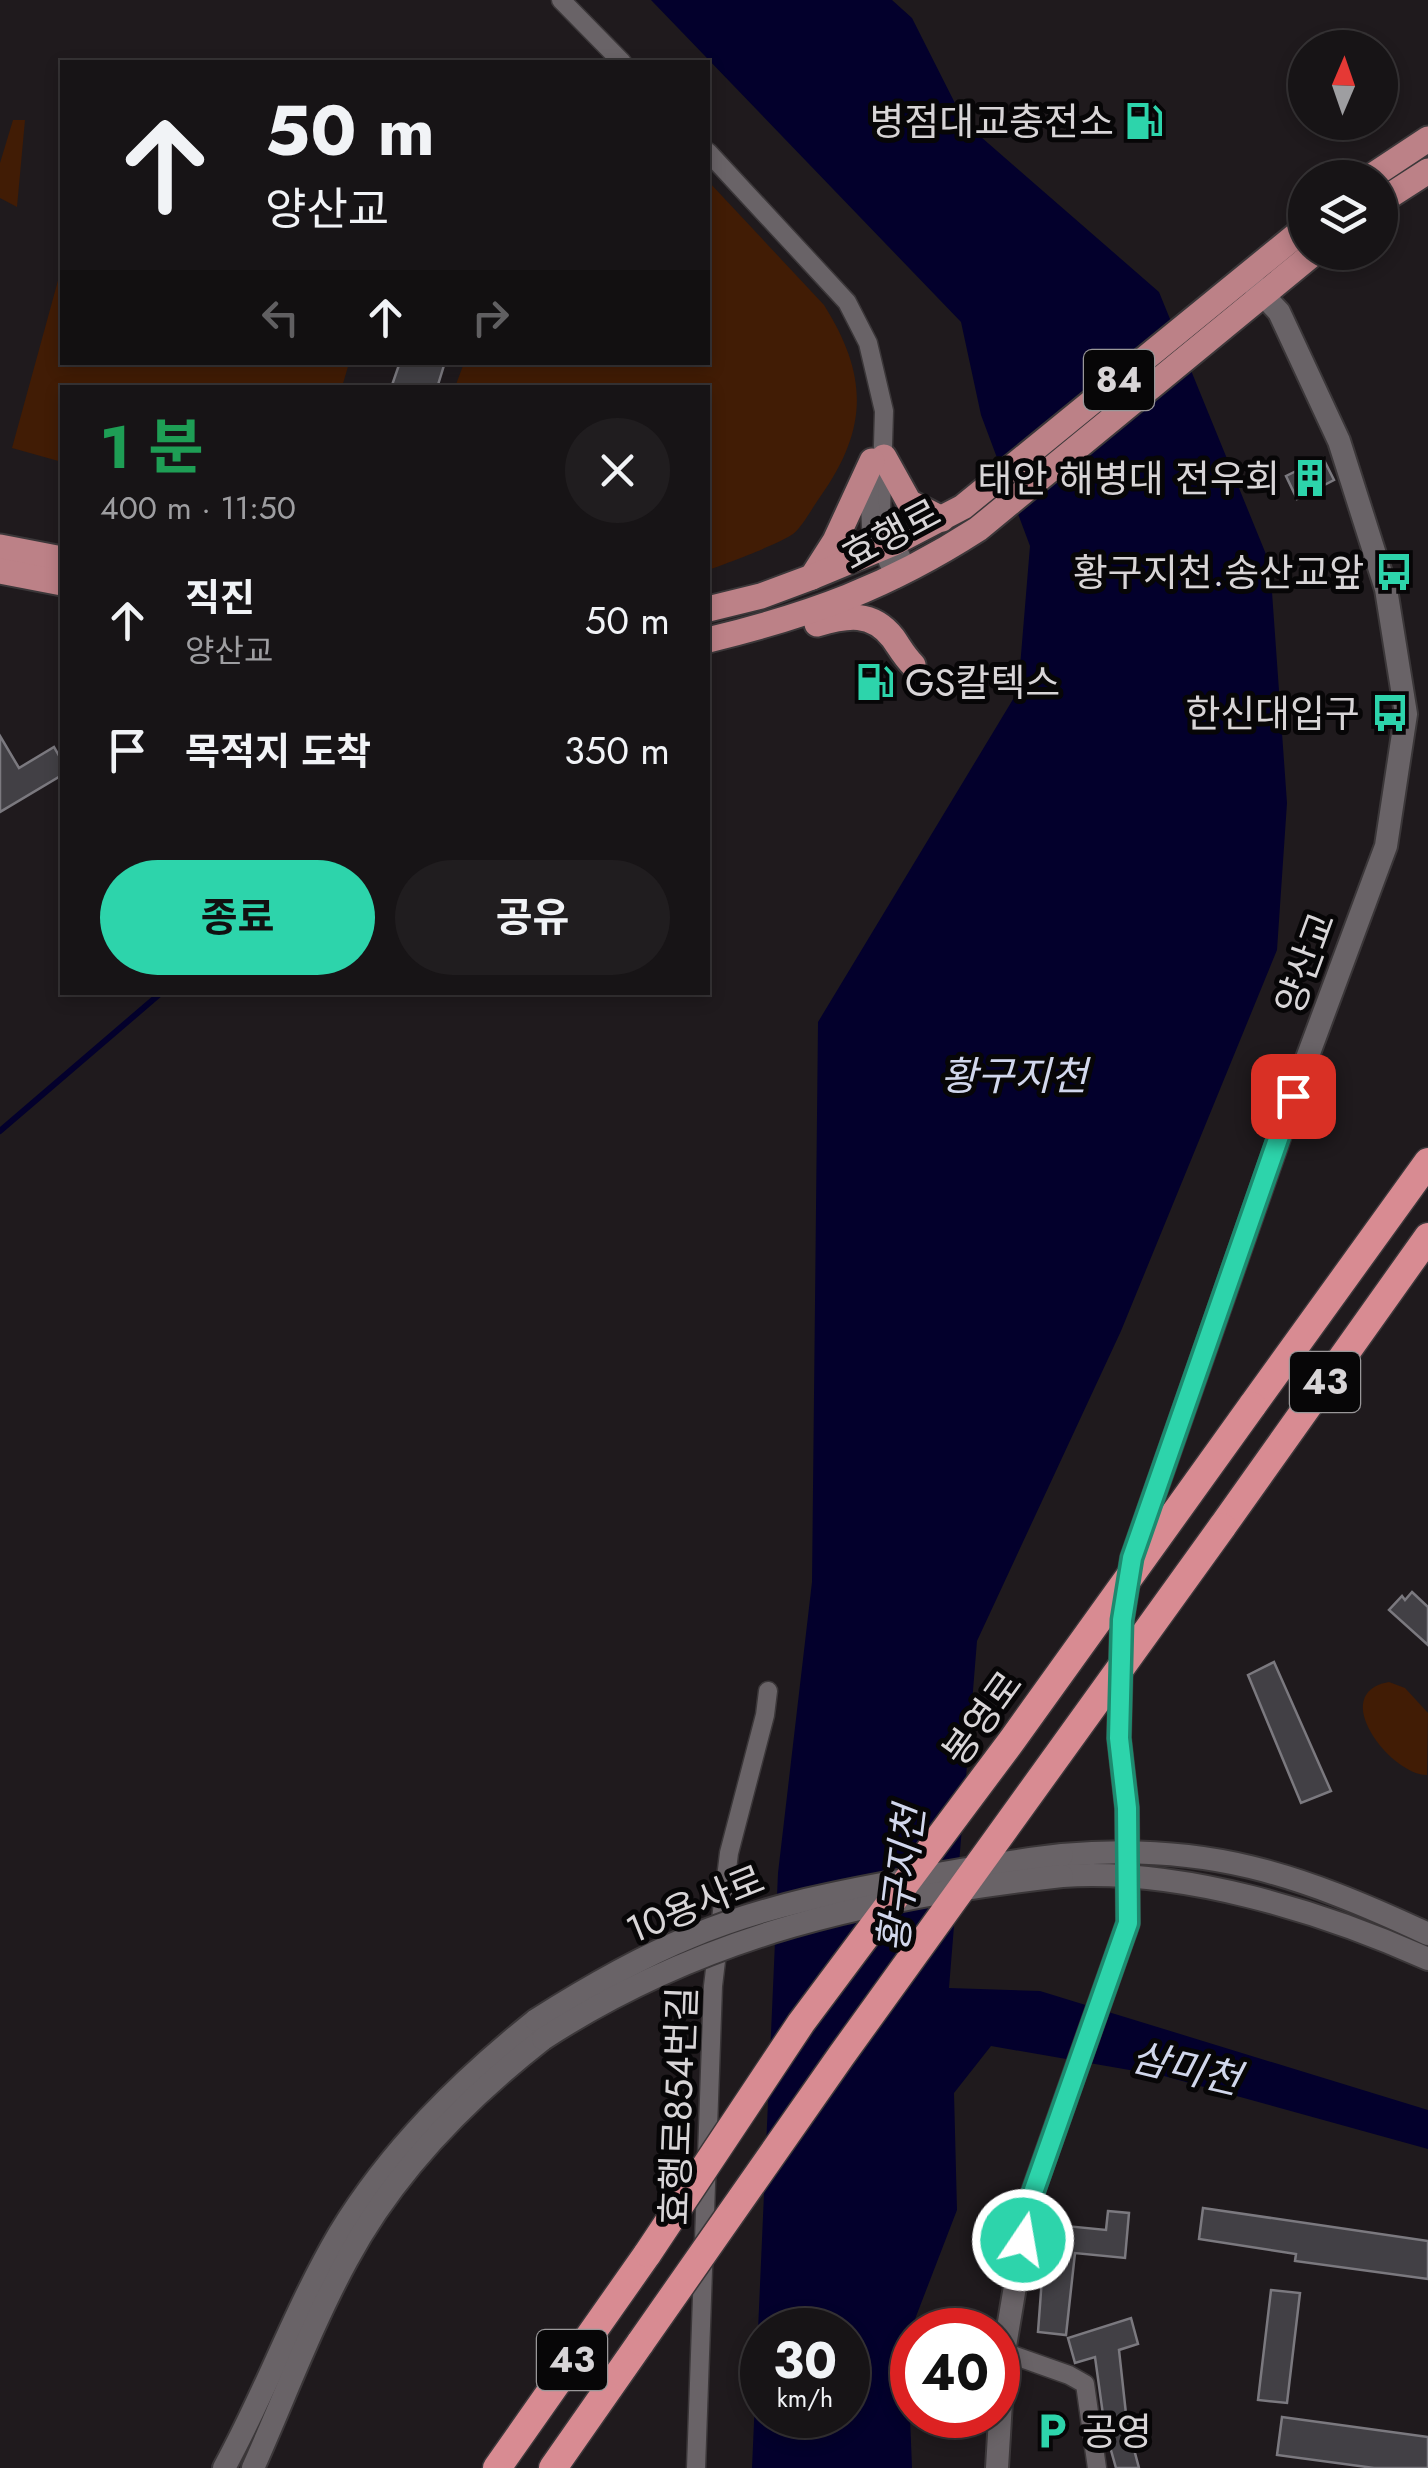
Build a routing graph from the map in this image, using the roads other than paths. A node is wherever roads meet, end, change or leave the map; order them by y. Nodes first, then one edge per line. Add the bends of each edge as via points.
1 (560, 0) edge
2 (620, 60) edge
3 (1428, 139) edge
4 (710, 154) edge
5 (1396, 160) edge
6 (1428, 171) edge
7 (1398, 190) edge
8 (1288, 248) edge
9 (1288, 267) edge
10 (1255, 286) junction
11 (880, 451) junction
12 (952, 514) junction
13 (887, 546) junction
14 (0, 547) edge
15 (60, 559) edge
16 (0, 571) edge
17 (902, 576) junction
18 (804, 580) junction
19 (60, 583) edge
20 (710, 608) edge
21 (788, 620) junction
22 (720, 637) edge
23 (913, 664) dead end
24 (1428, 1162) edge
25 (1428, 1236) edge
26 (768, 1691) dead end
27 (1128, 1850) junction
28 (1232, 1862) junction
29 (1062, 1866) junction
30 (1128, 1876) junction
31 (1227, 1893) junction
32 (1428, 1934) edge
33 (1428, 1960) edge
34 (539, 2030) junction
35 (1011, 2308) edge
36 (1020, 2358) edge
37 (999, 2438) edge
38 (224, 2468) edge
39 (253, 2468) edge
40 (497, 2468) edge
41 (553, 2468) edge
42 (696, 2468) edge
43 (997, 2468) edge
44 (1098, 2468) edge

1 - 2 street
3 - 5 main road
4 - 11 street via 847,302 882,390
6 - 7 main road
8 - 10 main road, 효행로 / 84
9 - 10 main road, 효행로 / 84
10 - 12 main road, 효행로 / 84 via 1206,309
10 - 17 main road, 효행로 / 84 via 1223,330 978,529
10 - 27 street, 양산교 via 1280,312 1339,441 1386,589 1406,714 1386,846 1132,1558 1122,1620 1119,1738
11 - 12 main road via 909,502
11 - 13 street
11 - 18 main road via 835,540
12 - 13 main road, 효행로 / 84
13 - 17 street
13 - 18 main road, 효행로 / 84
14 - 15 main road
16 - 19 main road
17 - 21 main road, 효행로 / 84
18 - 20 main road, 효행로 / 84
18 - 22 main road via 803,598 748,617
21 - 22 main road, 효행로 / 84
21 - 23 main road via 802,625 868,618
24 - 40 highway, 봉영로 / 43, bridge via 801,2024
25 - 41 highway, 43, bridge
26 - 42 street, 효행로854번길 via 730,1854 713,1986
27 - 28 street, 10용사로
27 - 29 street, 10용사로
27 - 30 street, 양산교
28 - 31 street via 1219,1874
28 - 32 street, 10용사로 via 1328,1888
29 - 30 street, 10용사로
29 - 34 street, 10용사로, bridge via 1017,1860 858,1888 740,1918 641,1960
30 - 31 street, 10용사로
30 - 35 street, 양산교 via 1128,1923 1029,2204
31 - 33 street, 10용사로 via 1311,1914
34 - 38 street, 10용사로 via 441,2103 359,2205 320,2270
34 - 39 street, 10용사로 via 372,2217 346,2260
36 - 44 street via 1085,2384
37 - 43 street, 양산교

